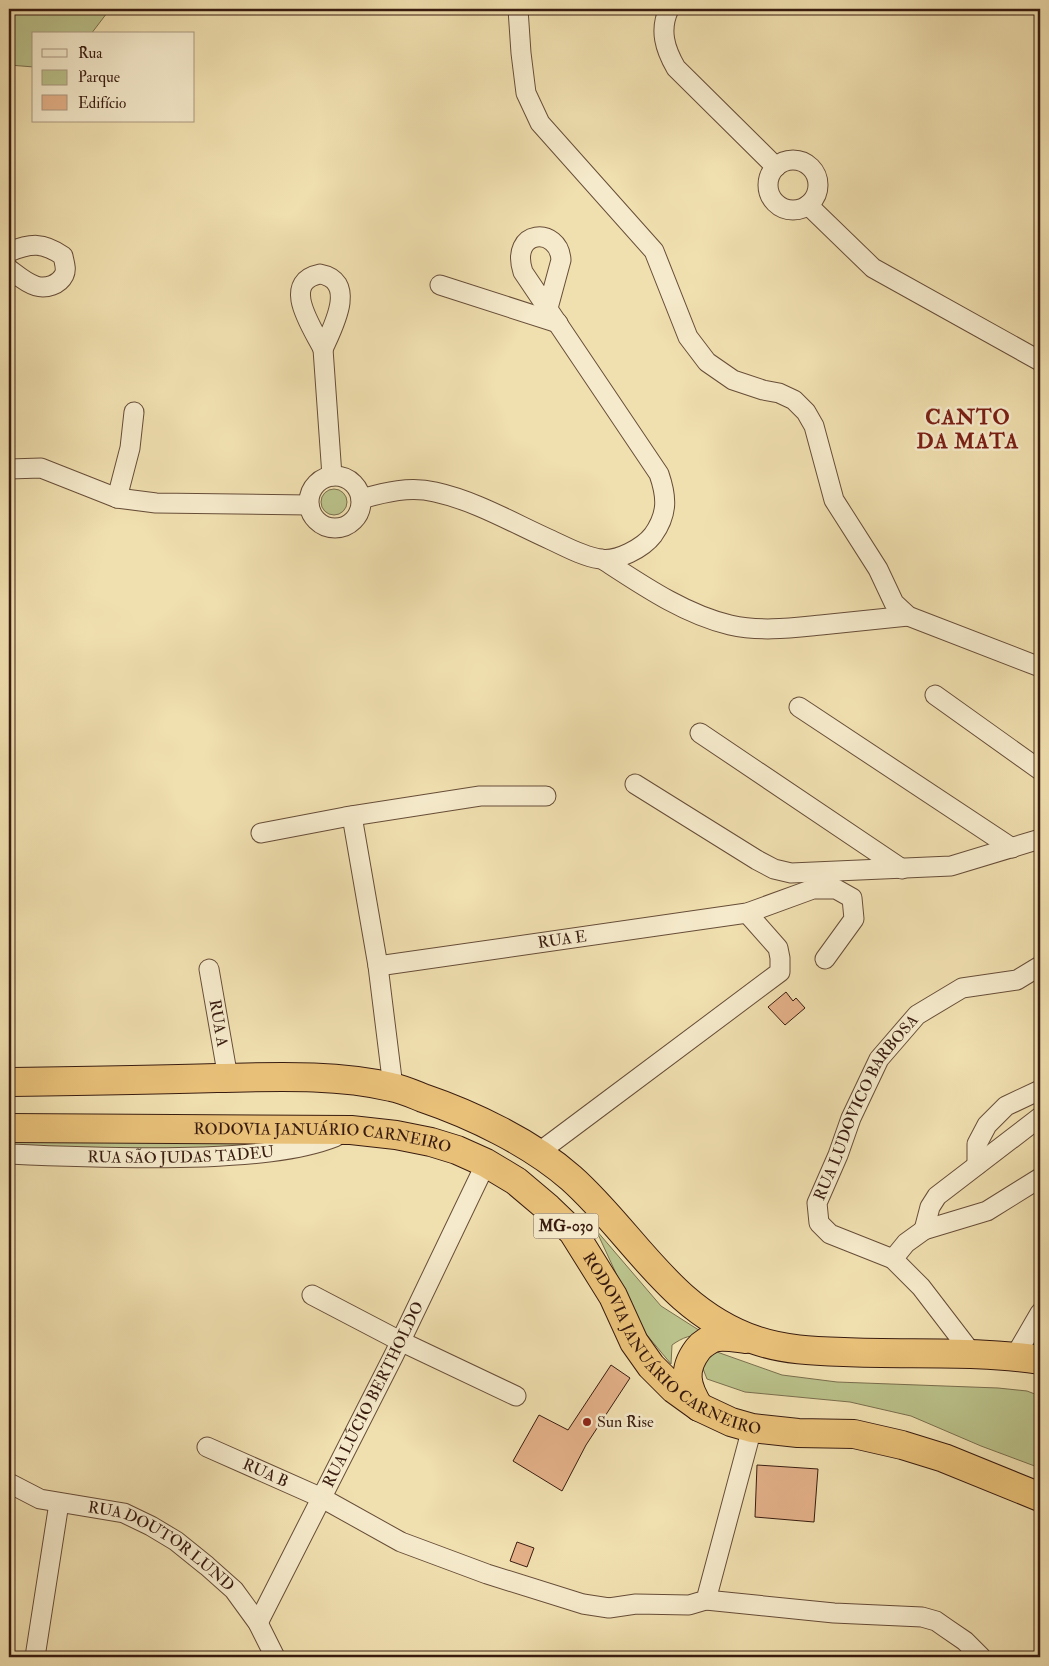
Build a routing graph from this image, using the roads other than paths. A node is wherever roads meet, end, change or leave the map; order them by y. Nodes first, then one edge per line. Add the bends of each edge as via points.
1 (518, 9) edge
2 (669, 9) edge
3 (776, 167) junction
4 (808, 206) junction
5 (9, 252) edge
6 (9, 269) edge
7 (440, 285) dead end
8 (323, 349) dead end
9 (1040, 361) edge
10 (134, 412) dead end
11 (9, 469) edge
12 (332, 476) junction
13 (117, 498) junction
14 (361, 499) junction
15 (309, 505) junction
16 (602, 560) junction
17 (908, 616) junction
18 (1040, 667) edge
19 (935, 695) dead end
20 (799, 707) dead end
21 (700, 733) dead end
22 (1040, 770) edge
23 (635, 784) dead end
24 (546, 796) dead end
25 (352, 816) junction
26 (261, 834) dead end
27 (1040, 839) edge
28 (1012, 848) junction
29 (902, 868) junction
30 (747, 913) junction
31 (825, 959) dead end
32 (378, 966) junction
33 (1040, 966) edge
34 (209, 969) dead end
35 (228, 1078) junction
36 (9, 1082) edge
37 (393, 1087) junction
38 (1040, 1090) edge
39 (1040, 1117) edge
40 (9, 1128) edge
41 (350, 1130) junction
42 (538, 1153) junction
43 (9, 1154) edge
44 (486, 1163) junction
45 (977, 1165) junction
46 (1040, 1178) edge
47 (924, 1230) junction
48 (893, 1259) junction
49 (312, 1295) dead end
50 (1040, 1313) edge
51 (755, 1340) junction
52 (400, 1341) junction
53 (969, 1354) junction
54 (1028, 1358) edge
55 (516, 1396) dead end
56 (699, 1407) junction
57 (752, 1428) junction
58 (207, 1447) dead end
59 (9, 1483) edge
60 (1040, 1497) edge
61 (322, 1498) junction
62 (59, 1503) junction
63 (706, 1600) junction
64 (258, 1623) junction
65 (35, 1657) edge
66 (275, 1657) edge
67 (981, 1657) edge

1 - 17 street via 526,93 540,123 654,250 688,337 707,362 733,380 794,400 806,412 814,426 834,500 878,569 894,603
2 - 3 street via 664,40 676,68
3 - 4 street via 768,186 772,199 792,210
3 - 4 street via 790,161 805,164 816,175 817,192
4 - 9 street via 873,268
5 - 6 street via 23,246 41,245 63,256 66,267 64,276 49,287 36,286
7 - 16 street via 553,316 659,474 665,491 665,509 659,526 649,540 635,550
8 - 12 street
10 - 13 street via 129,454
11 - 13 street via 41,468
12 - 14 street via 349,480
12 - 15 street via 316,484 310,493
13 - 15 street via 156,503
14 - 15 street via 360,511 354,520 338,528 321,524
14 - 16 street via 413,488 435,492 467,501 578,553
16 - 17 street via 698,615 730,625 777,629
17 - 18 street
19 - 22 street
20 - 28 street
21 - 29 street
23 - 29 street via 774,869 791,873
24 - 25 street via 480,796
25 - 26 street
25 - 32 street
27 - 28 street
28 - 29 street via 952,866
30 - 31 street, RUA E via 813,889 836,889 852,898 854,919
30 - 32 street, RUA E
30 - 42 street via 778,948 780,972
32 - 37 street
33 - 48 street, RUA LUDOVICO BARBOSA via 1017,980 962,988 916,1015 879,1059 817,1203 819,1223 830,1234
34 - 35 street, RUA A
35 - 36 highway, RODOVIA JANUÁRIO CARNEIRO / MG-030
35 - 37 highway, RODOVIA JANUÁRIO CARNEIRO / MG-030 via 322,1078
37 - 42 highway, RODOVIA JANUÁRIO CARNEIRO / MG-030 via 472,1116
38 - 45 street via 1006,1106 987,1125 977,1144
39 - 45 street
40 - 41 highway, RODOVIA JANUÁRIO CARNEIRO / MG-030
41 - 43 street, RUA SÃO JUDAS TADEU via 305,1145 230,1156 100,1158
41 - 44 highway, RODOVIA JANUÁRIO CARNEIRO / MG-030 via 430,1142
42 - 51 highway, RODOVIA JANUÁRIO CARNEIRO / MG-030 via 593,1199 671,1287 713,1320
44 - 52 street, RUA LÚCIO BERTHOLDO
44 - 56 highway, RODOVIA JANUÁRIO CARNEIRO / MG-030 via 516,1181 572,1232 613,1296 634,1342 651,1366 674,1389
45 - 47 street via 937,1196 930,1207
46 - 47 street via 987,1212
47 - 48 street via 906,1243
48 - 53 street, RUA LUDOVICO BARBOSA via 921,1287
49 - 52 street
50 - 54 street
51 - 53 highway, RODOVIA JANUÁRIO CARNEIRO / MG-030 via 812,1351
51 - 56 highway via 717,1337 702,1345 691,1358 687,1375 690,1392
52 - 55 street
52 - 61 street, RUA LÚCIO BERTHOLDO
53 - 54 highway, RODOVIA JANUÁRIO CARNEIRO / MG-030
56 - 57 highway, RODOVIA JANUÁRIO CARNEIRO / MG-030
57 - 60 highway, RODOVIA JANUÁRIO CARNEIRO / MG-030 via 854,1434 902,1445 944,1458
57 - 63 street
58 - 61 street, RUA B
59 - 62 street, RUA DOUTOR LUND via 40,1499
61 - 63 street, RUA B via 401,1542 487,1574 583,1604 608,1608 636,1604 690,1605
61 - 64 street, RUA LÚCIO BERTHOLDO
62 - 64 street, RUA DOUTOR LUND via 124,1513 150,1526 176,1542 234,1590
62 - 65 street
63 - 67 street, RUA B via 834,1613 922,1617 941,1624
64 - 66 street, RUA DOUTOR LUND

